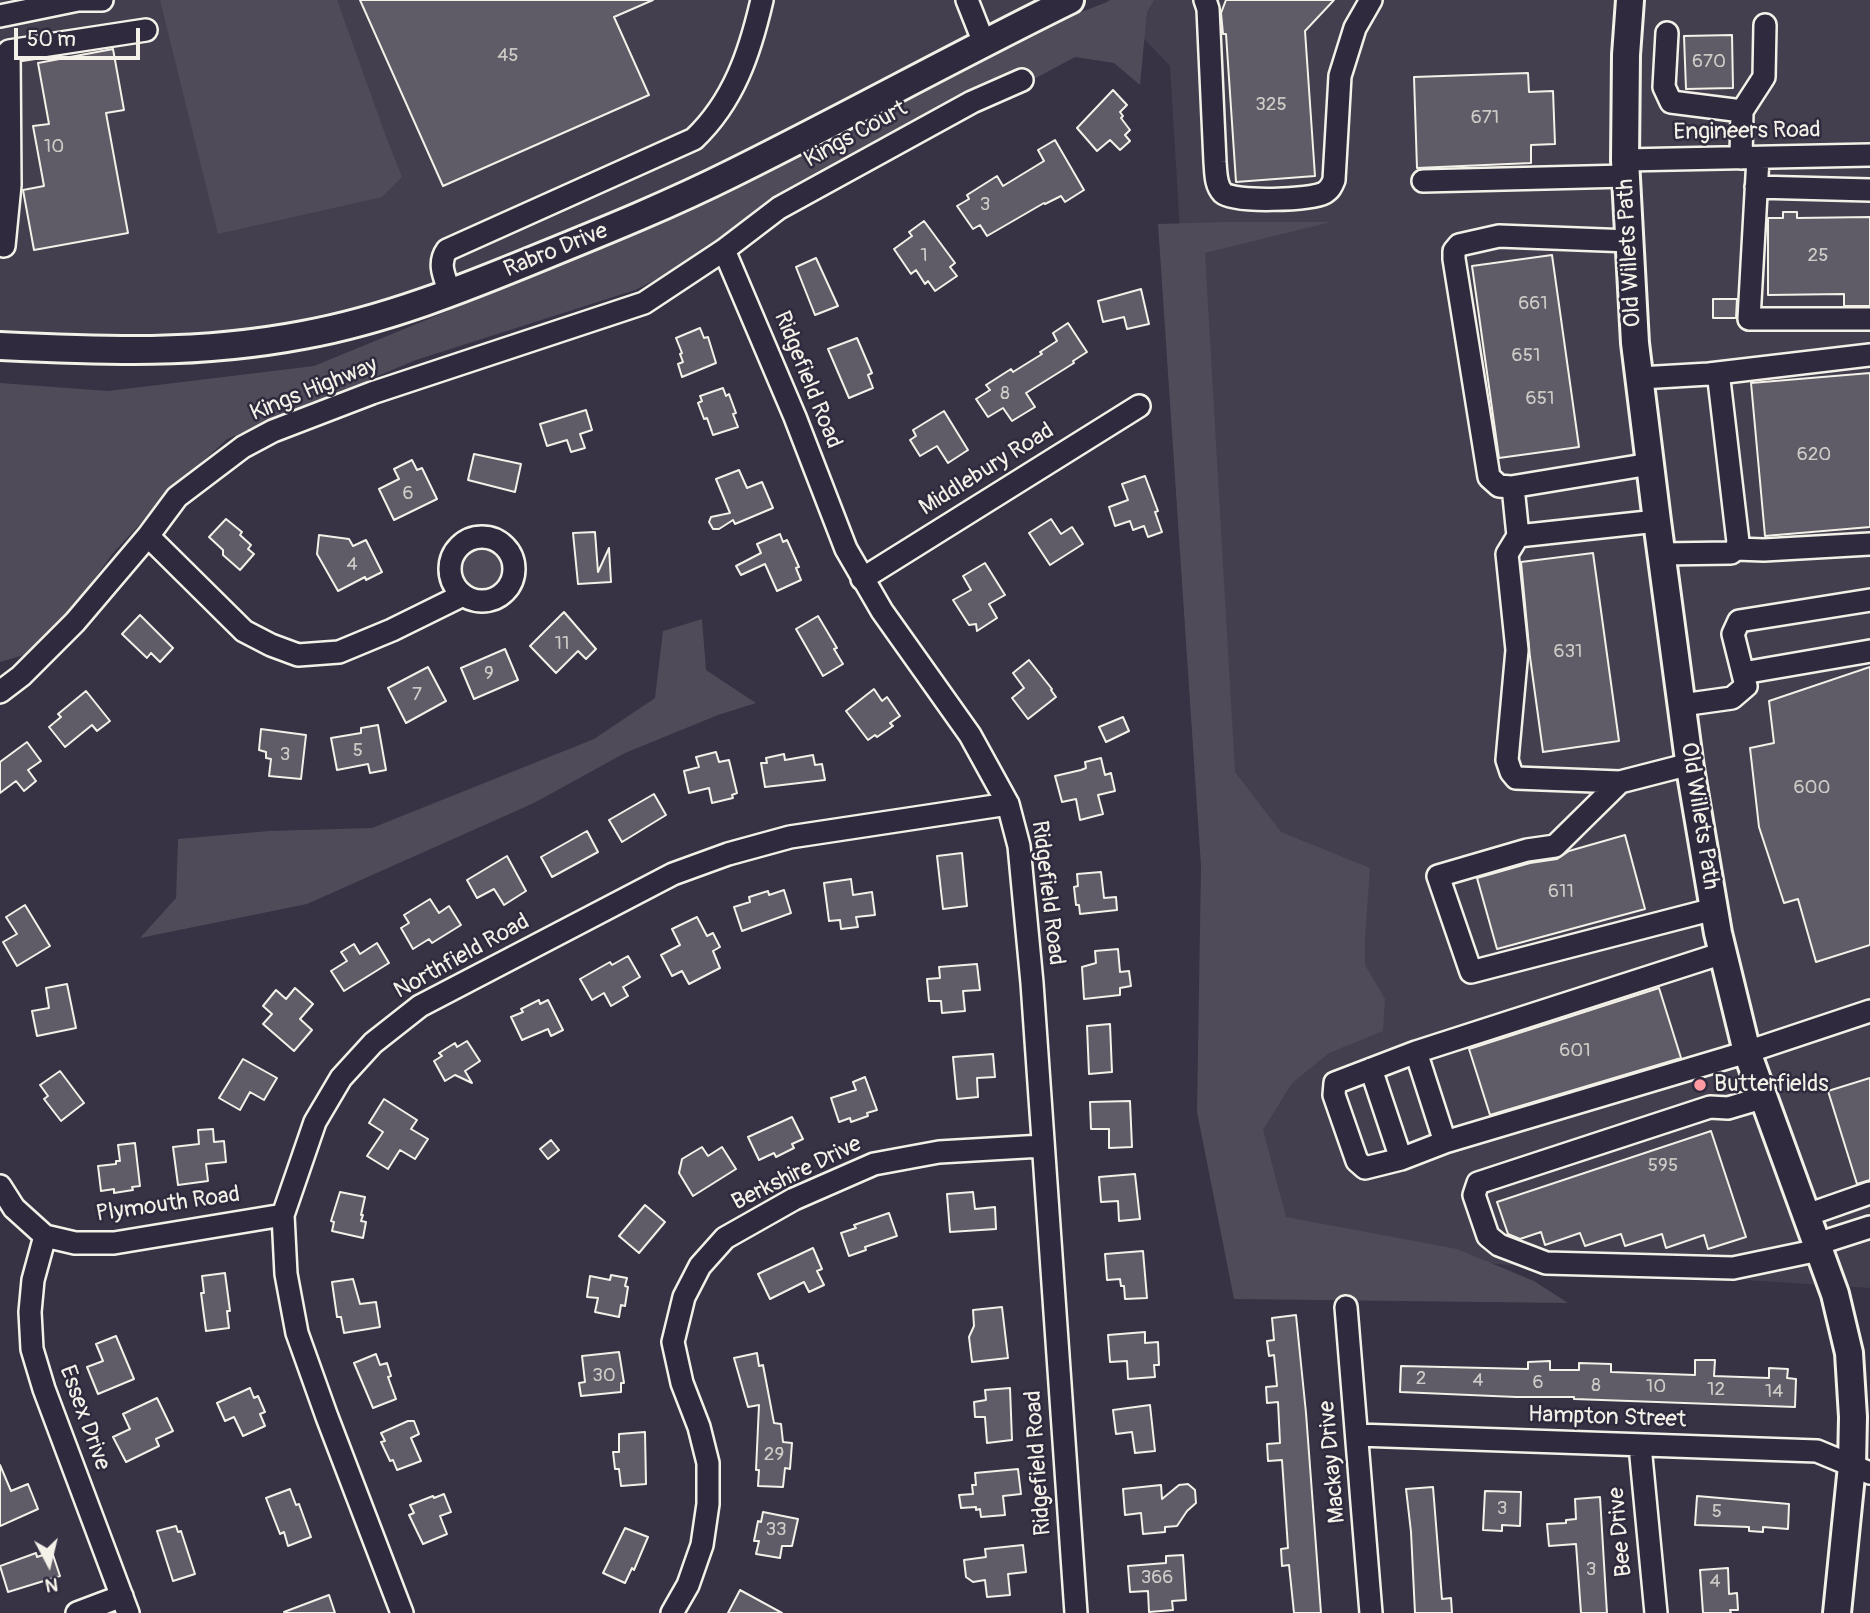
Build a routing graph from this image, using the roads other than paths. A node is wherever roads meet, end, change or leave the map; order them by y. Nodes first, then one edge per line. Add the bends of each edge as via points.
1 (102, 0) edge
2 (762, 0) edge
3 (967, 0) edge
4 (1070, 0) edge
5 (1205, 0) edge
6 (1371, 0) edge
7 (1630, 0) edge
8 (0, 16) edge
9 (1765, 25) dead end
10 (146, 30) dead end
11 (1667, 33) dead end
12 (984, 43) junction
13 (5, 76) edge
14 (1022, 80) dead end
15 (1742, 111) junction
16 (1860, 156) edge
17 (1750, 158) junction
18 (1625, 168) junction
19 (1423, 181) dead end
20 (5, 186) edge
21 (1756, 187) junction
22 (1847, 190) junction
23 (1870, 190) edge
24 (1630, 241) junction
25 (4, 246) dead end
26 (724, 250) junction
27 (450, 292) junction
28 (1870, 319) edge
29 (0, 346) edge
30 (1870, 355) edge
31 (1709, 374) junction
32 (1640, 379) junction
33 (1139, 406) dead end
34 (1650, 464) junction
35 (1513, 487) junction
36 (1657, 521) junction
37 (148, 536) junction
38 (1517, 536) junction
39 (1870, 544) edge
40 (1736, 549) junction
41 (1661, 554) junction
42 (862, 579) junction
43 (463, 595) dead end
44 (1870, 600) edge
45 (1870, 651) edge
46 (1743, 673) junction
47 (0, 692) edge
48 (1682, 705) junction
49 (1690, 764) junction
50 (1620, 782) junction
51 (1008, 804) junction
52 (1714, 909) junction
53 (1723, 953) junction
54 (1870, 1012) edge
55 (1416, 1052) junction
56 (1747, 1052) junction
57 (1371, 1069) junction
58 (1765, 1097) junction
59 (1445, 1142) junction
60 (1042, 1146) junction
61 (1401, 1159) junction
62 (0, 1186) edge
63 (1870, 1193) edge
64 (283, 1215) junction
65 (1807, 1215) junction
66 (1870, 1227) edge
67 (45, 1236) junction
68 (1818, 1247) junction
69 (1346, 1307) dead end
70 (1358, 1434) junction
71 (1640, 1446) junction
72 (1861, 1469) edge
73 (125, 1605) edge
74 (77, 1613) edge
75 (402, 1613) edge
76 (672, 1613) edge
77 (1076, 1613) edge
78 (1371, 1613) edge
79 (1656, 1613) edge
80 (1836, 1613) edge

1 - 8 street via 78,0
2 - 27 street via 742,71 710,123 694,139 447,250 441,270
3 - 12 street
4 - 12 main road, Rabro Drive
5 - 6 street via 1218,185 1225,195 1240,199 1310,197 1331,187 1340,76 1355,28
7 - 18 main road, Old Willets Path
9 - 15 street via 1765,77
10 - 13 street via 9,51
11 - 15 street via 1664,87 1671,102
12 - 27 main road, Rabro Drive via 732,174
13 - 20 street
14 - 26 street, Kings Court via 972,102 779,208
15 - 17 street
16 - 17 street, Engineers Road
16 - 22 street
17 - 18 street, Engineers Road
17 - 21 street
18 - 19 street, Engineers Road
18 - 24 main road, Old Willets Path
20 - 25 street
21 - 22 street
21 - 28 street via 1749,319
22 - 23 street
24 - 32 main road, Old Willets Path
24 - 35 street via 1499,236 1459,245 1454,251 1489,477 1499,486
26 - 37 street, Kings Highway via 644,303 372,393 273,431 243,447 177,497
26 - 42 street, Ridgefield Road
27 - 29 main road, Rabro Drive via 360,322 248,344 149,351
30 - 31 street
31 - 32 street
31 - 40 street via 1719,380
32 - 34 main road, Old Willets Path
33 - 42 street, Middlebury Road
34 - 35 street
34 - 36 main road, Old Willets Path
35 - 38 street
36 - 38 street
36 - 41 main road, Old Willets Path
37 - 43 street via 244,631 298,654 340,652
37 - 47 street, Kings Highway via 75,622
38 - 50 street via 1507,554 1517,650 1507,761 1511,772 1516,778
39 - 40 street
40 - 41 street via 1731,553
41 - 48 main road, Old Willets Path
42 - 51 street, Ridgefield Road via 970,735
44 - 46 street via 1739,621 1733,634
45 - 46 street
46 - 48 street via 1746,686 1732,698
48 - 49 main road, Old Willets Path
49 - 50 street
49 - 52 main road, Old Willets Path
50 - 52 street via 1555,846 1438,876 1471,972
51 - 60 street, Ridgefield Road via 1024,883
51 - 64 street, Northfield Road via 790,837 728,854 673,874 420,1006 373,1043 341,1078 315,1122
52 - 53 main road, Old Willets Path
53 - 55 street
53 - 56 main road, Old Willets Path
54 - 56 street
55 - 57 street
55 - 59 street
56 - 58 main road, Old Willets Path
56 - 59 street
57 - 61 street
57 - 61 street via 1335,1083 1337,1106 1357,1161 1365,1168
58 - 65 main road, Old Willets Path
58 - 68 street via 1728,1108 1710,1107 1478,1183 1474,1195 1488,1236 1499,1245 1546,1263 1732,1268
59 - 61 street
60 - 76 street, Berkshire Drive via 939,1153 874,1164 794,1199 725,1238 700,1266 684,1297 673,1342 708,1463 708,1504 702,1545
60 - 77 street, Ridgefield Road
62 - 67 street via 14,1208
63 - 65 street
64 - 67 street, Plymouth Road via 114,1242 75,1243
64 - 75 street, Northfield Road via 286,1274 297,1333
65 - 68 main road, Old Willets Path
66 - 68 street
67 - 73 street, Essex Drive via 33,1280 32,1349
68 - 72 main road, Old Willets Path via 1849,1353
69 - 70 street, Mackay Drive
70 - 71 street, Hampton Street
70 - 78 street, Mackay Drive
71 - 72 street, Hampton Street via 1817,1451
71 - 79 street, Bee Drive
72 - 80 main road, Old Willets Path
73 - 74 street

